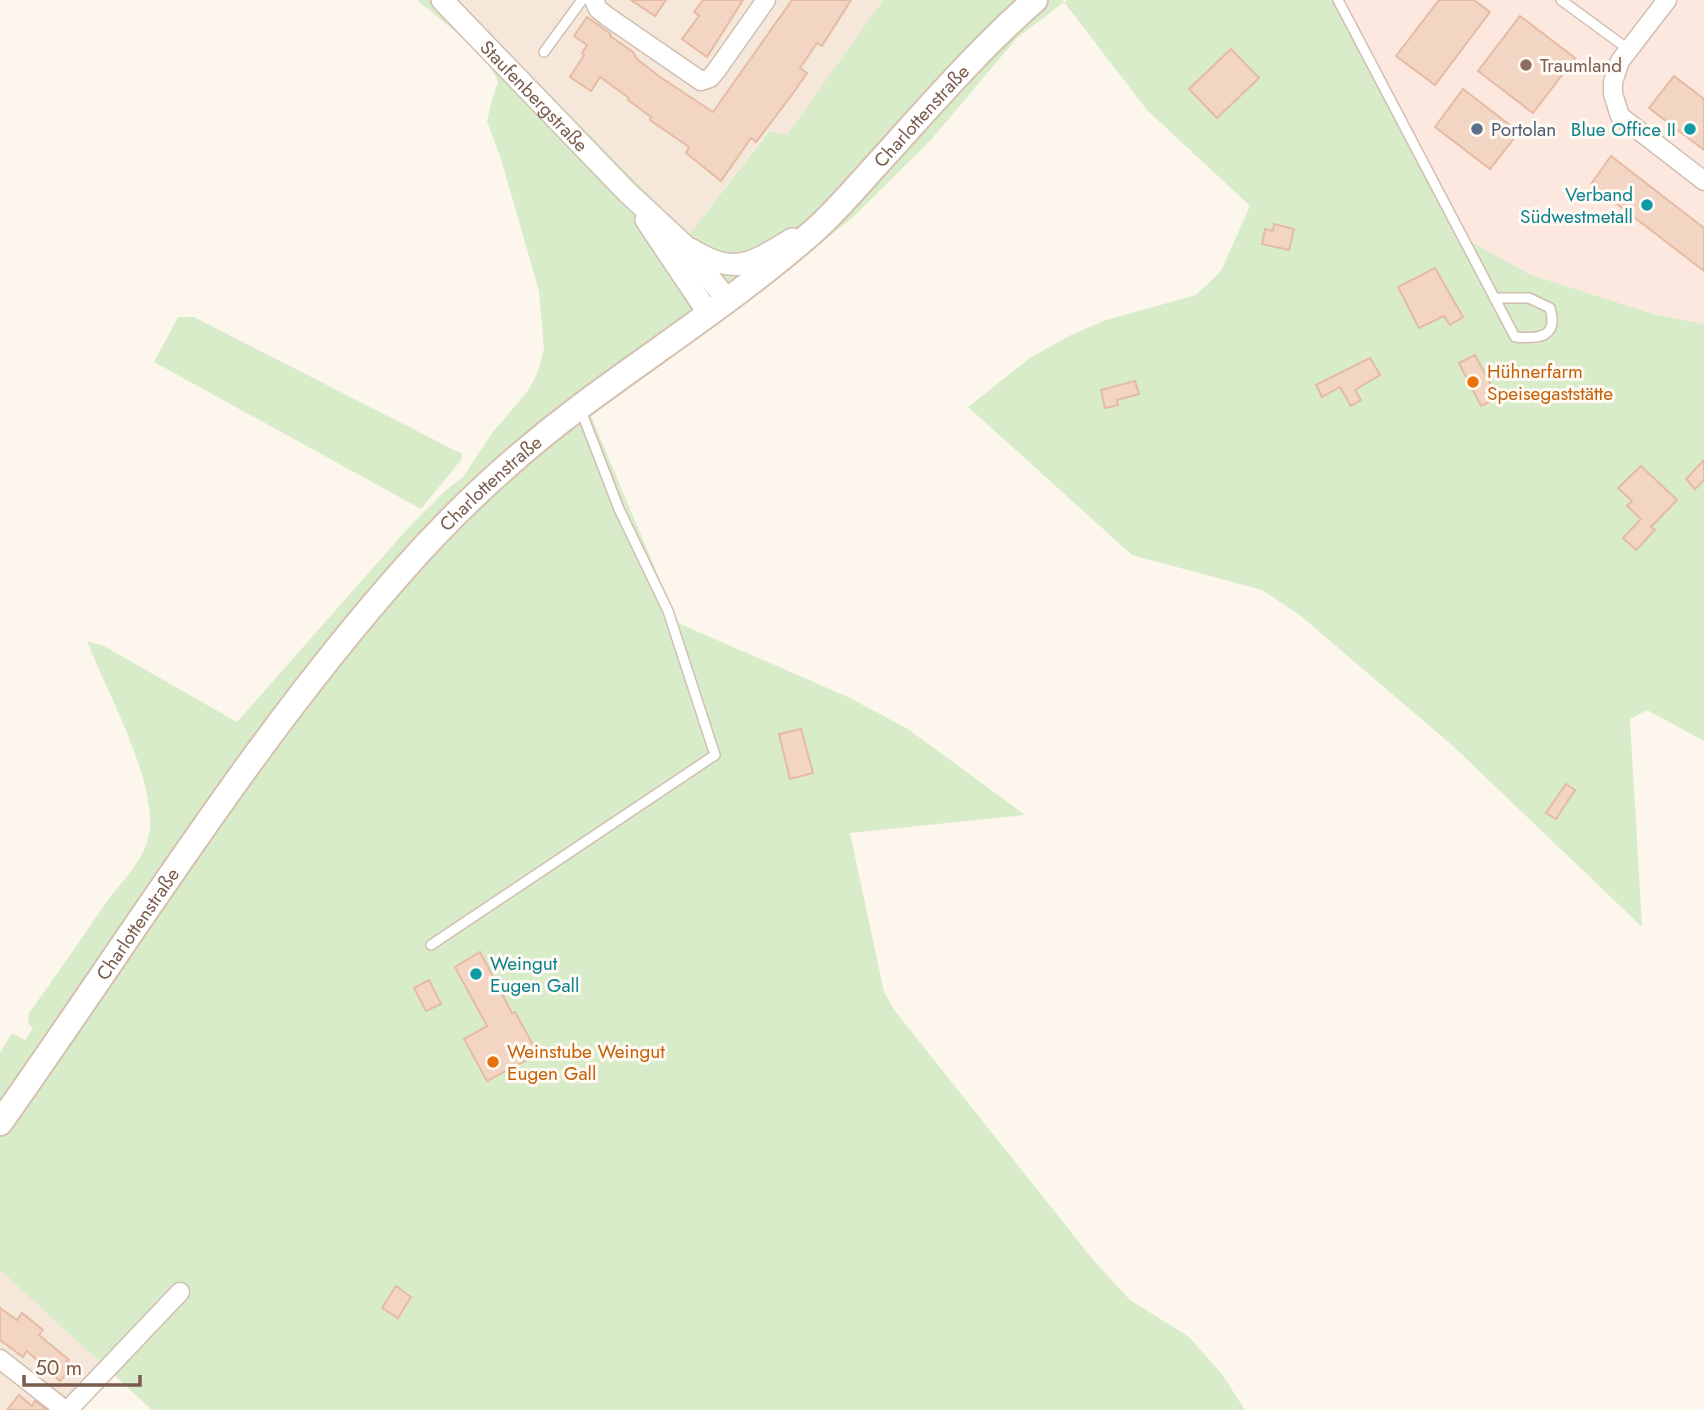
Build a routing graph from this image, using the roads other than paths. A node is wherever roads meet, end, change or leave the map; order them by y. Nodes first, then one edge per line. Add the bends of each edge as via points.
1 (442, 0) edge
2 (582, 0) edge
3 (594, 0) edge
4 (766, 0) edge
5 (1035, 0) edge
6 (1338, 0) edge
7 (1561, 0) edge
8 (1667, 0) edge
9 (1628, 50) junction
10 (544, 52) dead end
11 (1704, 181) edge
12 (627, 192) junction
13 (817, 228) junction
14 (683, 244) junction
15 (1494, 298) junction
16 (718, 307) junction
17 (580, 407) junction
18 (431, 945) dead end
19 (0, 1124) edge
20 (180, 1292) dead end
21 (0, 1359) edge
22 (67, 1410) edge

1 - 12 street, Staufenbergstraße
2 - 10 lane
3 - 4 street via 608,17 701,81 716,71
5 - 13 main road, Charlottenstraße via 1007,24
6 - 15 lane
7 - 9 lane
8 - 9 street
9 - 11 street via 1613,82 1620,116
12 - 14 street, Staufenbergstraße
12 - 16 street, Staufenbergstraße
13 - 14 street, Staufenbergstraße via 736,266 708,260
13 - 16 main road, Charlottenstraße
14 - 16 street, Staufenbergstraße
15 - 15 lane via 1515,337 1537,339 1549,331 1553,320 1550,308 1529,298
16 - 17 main road, Charlottenstraße
17 - 18 lane via 619,509 668,611 715,755
17 - 19 main road, Charlottenstraße via 467,503 342,640 282,718
20 - 22 street
21 - 22 street

